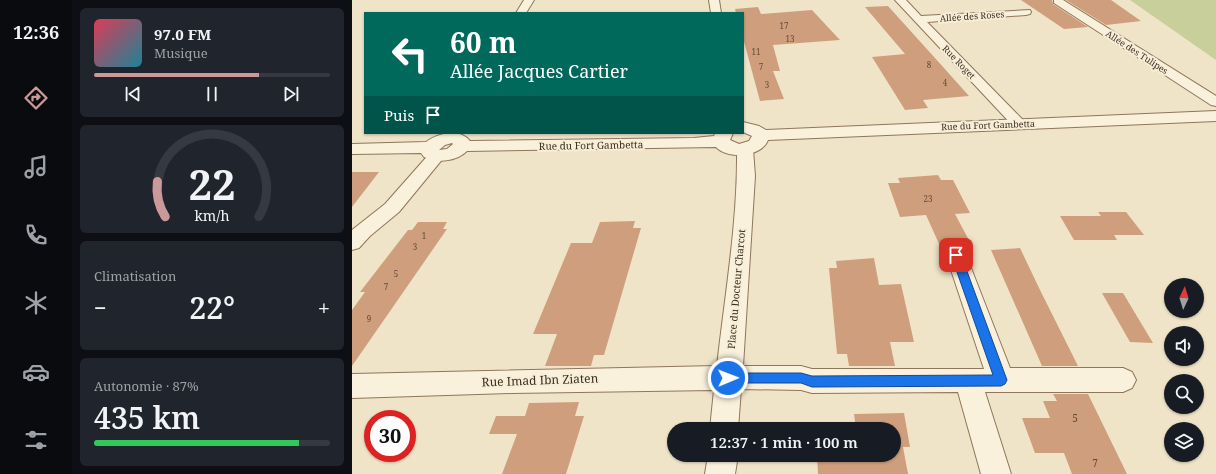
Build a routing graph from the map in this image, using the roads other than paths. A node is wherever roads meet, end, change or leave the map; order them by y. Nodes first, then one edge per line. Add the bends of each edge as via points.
1 (529, 0) edge
2 (714, 0) edge
3 (900, 0) edge
4 (1058, 1) dead end
5 (522, 12) edge
6 (716, 12) edge
7 (1026, 12) dead end
8 (918, 19) junction
9 (1216, 102) edge
10 (1216, 116) edge
11 (1019, 124) junction
12 (744, 127) edge
13 (722, 137) edge
14 (456, 139) edge
15 (753, 142) junction
16 (352, 149) edge
17 (434, 151) junction
18 (352, 243) edge
19 (956, 255) dead end
20 (728, 378) junction
21 (1001, 380) junction
22 (1123, 380) dead end
23 (968, 381) junction
24 (352, 386) edge
25 (725, 422) edge
26 (722, 462) edge
27 (720, 474) edge
28 (996, 474) edge

1 - 5 street
2 - 6 street
3 - 8 street, Rue Roget
4 - 9 street, Allée des Tulipes
7 - 8 street, Allée des Roses
8 - 11 street, Rue Roget
10 - 11 street, Rue du Fort Gambetta
11 - 15 street, Rue du Fort Gambetta
12 - 15 street via 755,130
13 - 14 street, Rue du Fort Gambetta via 694,143
13 - 15 street, Rue du Fort Gambetta via 727,147
14 - 17 street, Rue du Fort Gambetta via 440,141
15 - 20 street, Place du Docteur Charcot via 746,176
16 - 17 street
17 - 18 street via 419,176 392,208
19 - 21 street
20 - 23 street, Rue Imad Ibn Ziaten
20 - 24 street, Rue Imad Ibn Ziaten via 584,378
20 - 25 street, Place du Docteur Charcot
21 - 22 street, Rue Imad Ibn Ziaten
21 - 23 street, Rue Imad Ibn Ziaten
23 - 28 street
26 - 27 street

